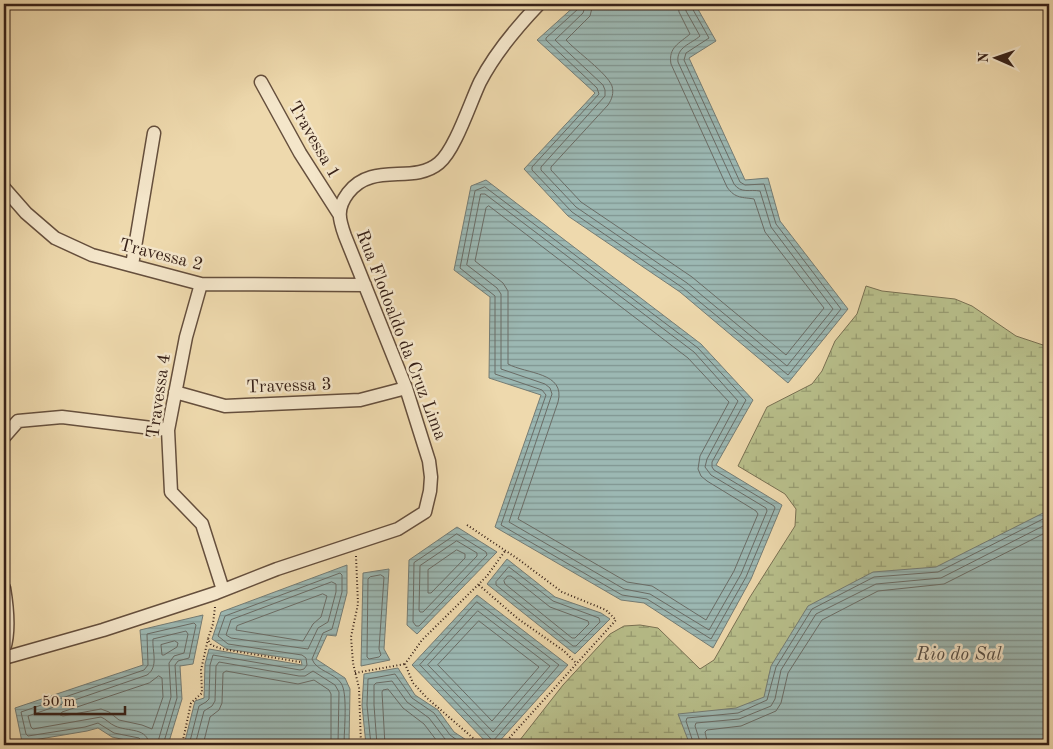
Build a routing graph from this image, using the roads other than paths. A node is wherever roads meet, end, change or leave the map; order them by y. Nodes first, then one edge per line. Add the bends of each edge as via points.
1 (539, 4) edge
2 (261, 82) dead end
3 (154, 133) dead end
4 (4, 188) edge
5 (339, 214) junction
6 (132, 266) junction
7 (201, 284) junction
8 (364, 285) junction
9 (406, 388) junction
10 (175, 392) junction
11 (168, 430) junction
12 (4, 437) edge
13 (4, 588) edge
14 (220, 592) junction
15 (4, 649) edge
16 (4, 658) edge

1 - 5 street, Rua Flodoaldo da Cruz Lima via 493,60 444,158 422,171 383,174 362,180 348,194
2 - 5 street, Travessa 1
3 - 6 street
4 - 6 street, Travessa 2 via 55,238 92,255
5 - 8 street, Rua Flodoaldo da Cruz Lima via 344,236
6 - 7 street, Travessa 2
7 - 8 street, Travessa 2
7 - 10 street, Travessa 4
8 - 9 street, Rua Flodoaldo da Cruz Lima
9 - 10 street, Travessa 3 via 360,400 225,406
9 - 14 street, Rua Flodoaldo da Cruz Lima via 429,460 431,477 425,512 398,529 277,569
10 - 11 street, Travessa 4
11 - 12 street via 62,417 18,421
11 - 14 street, Travessa 4 via 171,492 202,524
13 - 15 street
14 - 16 street, Rua Flodoaldo da Cruz Lima

